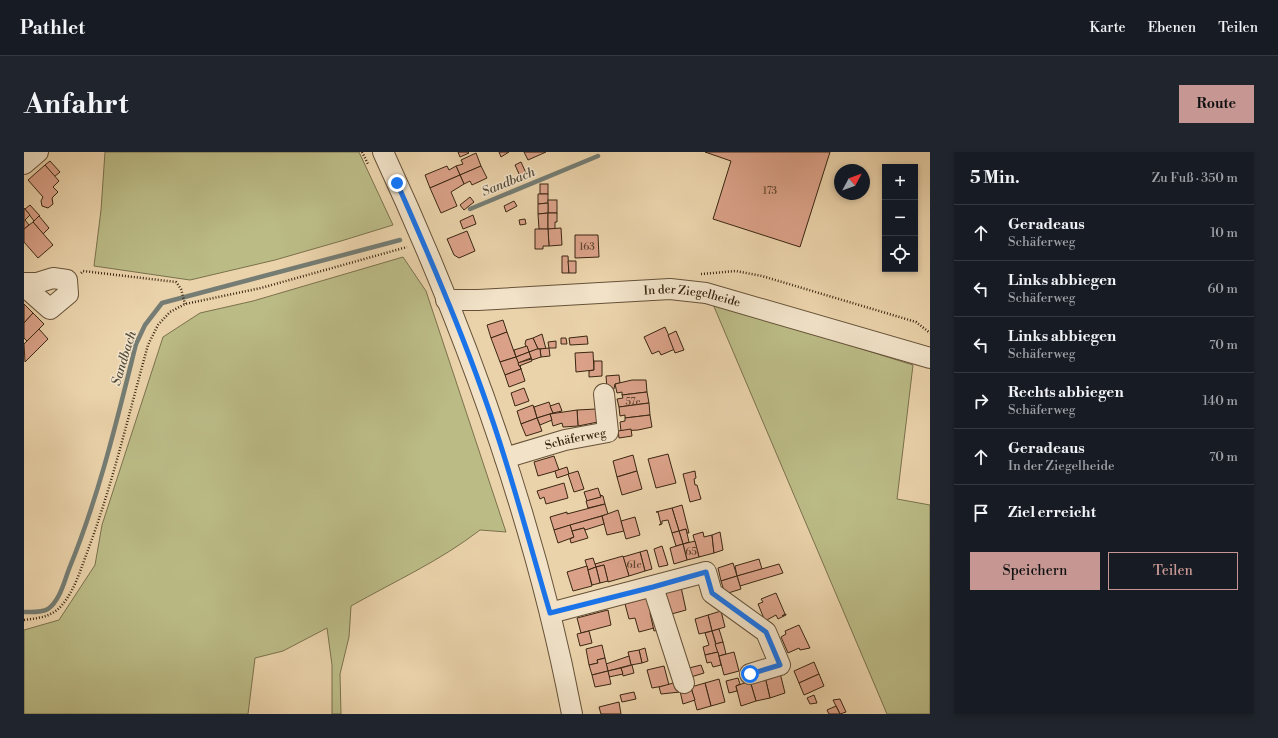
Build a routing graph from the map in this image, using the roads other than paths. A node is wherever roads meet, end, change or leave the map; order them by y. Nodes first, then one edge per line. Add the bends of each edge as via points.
1 (38, 152) edge
2 (383, 152) edge
3 (24, 164) edge
4 (24, 283) edge
5 (24, 286) edge
6 (446, 300) junction
7 (930, 358) edge
8 (604, 394) dead end
9 (505, 458) junction
10 (653, 587) junction
11 (550, 613) junction
12 (750, 674) dead end
13 (684, 683) dead end
14 (572, 714) edge

1 - 3 street
2 - 6 street
4 - 5 street via 37,283 53,278 67,280 68,294 50,309
6 - 7 street, In der Ziegelheide via 670,289 706,293
6 - 9 street via 459,328
8 - 9 street, Schäferweg via 608,432 565,440
9 - 11 street
10 - 11 street
10 - 12 street via 706,572 712,593 766,632 770,641 780,665
10 - 13 street
11 - 14 street

